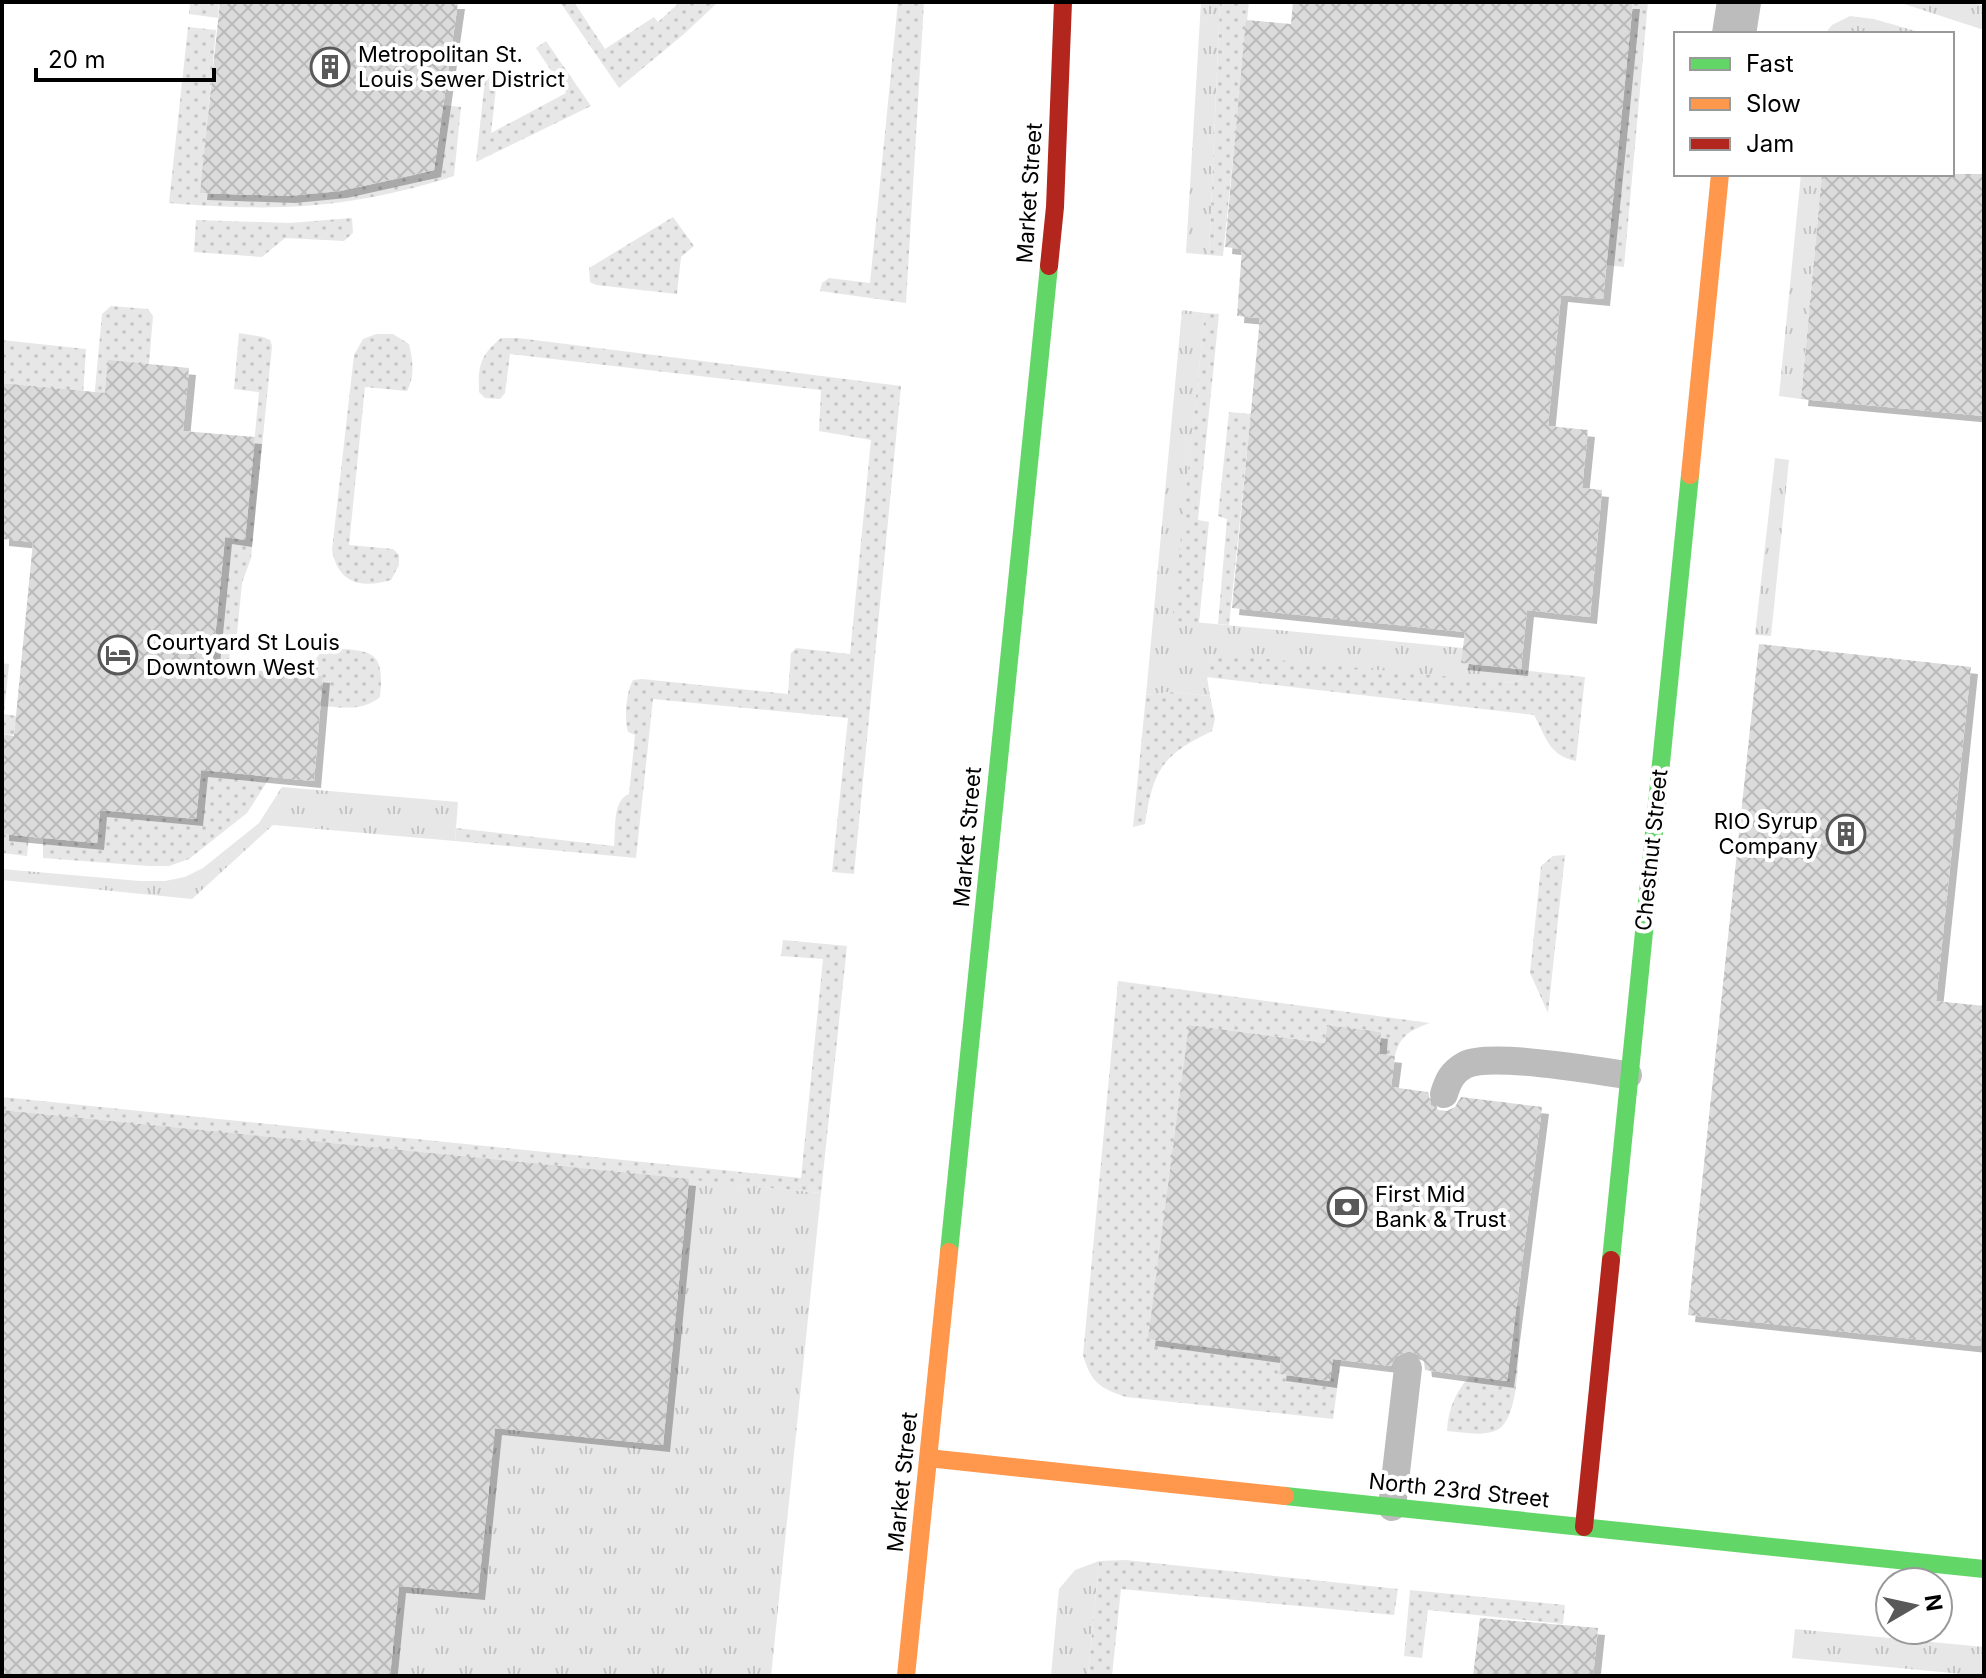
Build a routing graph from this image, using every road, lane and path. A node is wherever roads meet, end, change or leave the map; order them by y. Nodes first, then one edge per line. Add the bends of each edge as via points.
1 (1063, 2) edge
2 (1739, 2) edge
3 (1734, 32) edge
4 (1720, 176) edge
5 (1628, 1075) junction
6 (1444, 1094) dead end
7 (1408, 1368) dead end
8 (928, 1458) junction
9 (1392, 1507) junction
10 (1584, 1527) junction
11 (1984, 1568) edge
12 (906, 1676) edge

1 - 8 street, Market Street via 1055,207
2 - 3 street
4 - 5 street, Chestnut Street
5 - 6 lane via 1490,1061 1467,1064 1449,1078
5 - 10 street, Chestnut Street
7 - 9 lane
8 - 9 street, North 23rd Street
8 - 12 street, Market Street
9 - 10 street, North 23rd Street
10 - 11 street, North 23rd Street

